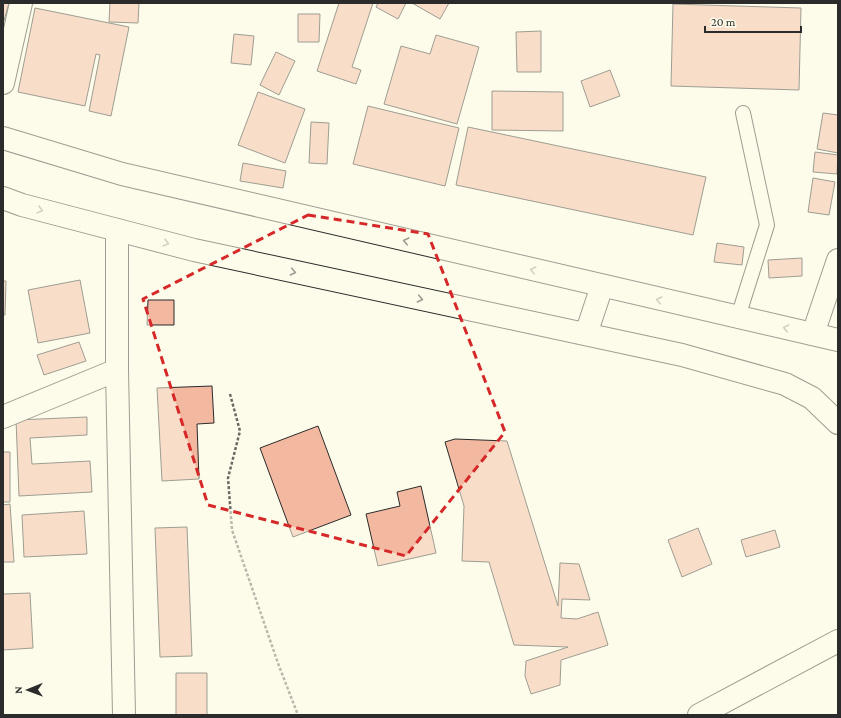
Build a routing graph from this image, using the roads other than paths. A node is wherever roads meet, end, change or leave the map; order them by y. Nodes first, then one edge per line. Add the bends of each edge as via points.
1 (20, 3) edge
2 (3, 83) edge
3 (742, 113) dead end
4 (3, 138) edge
5 (3, 198) edge
6 (117, 230) junction
7 (838, 260) edge
8 (602, 286) junction
9 (738, 317) junction
10 (586, 334) junction
11 (813, 334) junction
12 (838, 340) edge
13 (117, 370) junction
14 (3, 417) edge
15 (838, 423) edge
16 (838, 641) edge
17 (124, 715) edge
18 (699, 715) edge

1 - 2 main road
3 - 9 lane via 767,225
8 -> 4 main road via 122,174
5 -> 6 main road
6 -> 10 main road via 194,250
6 - 13 main road
7 - 11 main road
9 -> 8 main road
8 - 10 main road
11 -> 9 main road
10 - 15 main road via 682,355 785,384 812,398
11 - 12 main road
13 - 14 main road
13 - 17 main road
16 - 18 main road

